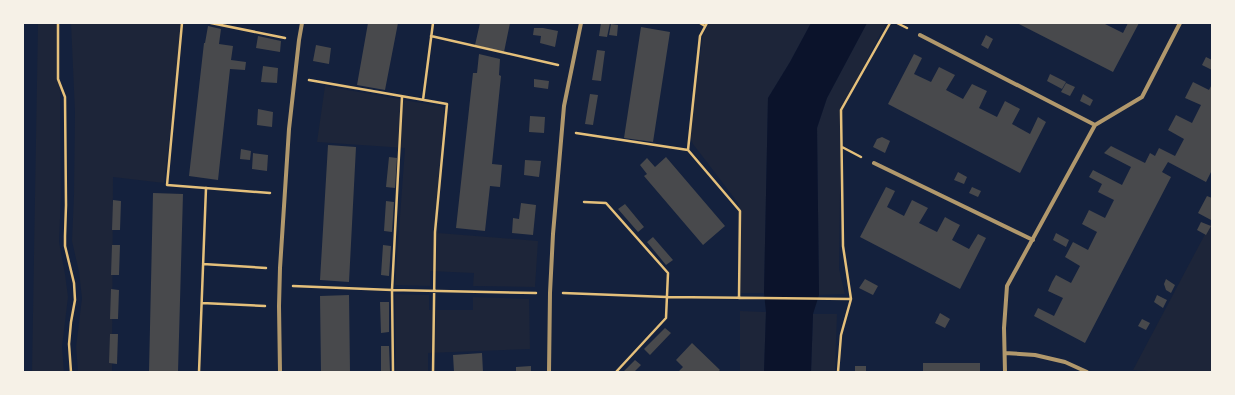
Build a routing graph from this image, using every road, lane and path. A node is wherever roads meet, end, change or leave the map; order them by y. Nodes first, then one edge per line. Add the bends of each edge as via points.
1 (58, 23) edge
2 (182, 23) edge
3 (211, 23) edge
4 (302, 23) edge
5 (433, 23) edge
6 (581, 23) edge
7 (700, 23) edge
8 (890, 23) edge
9 (1180, 23) edge
10 (706, 25) edge
11 (920, 35) dead end
12 (431, 36) junction
13 (299, 40) junction
14 (572, 68) junction
15 (294, 78) junction
16 (402, 97) junction
17 (423, 100) junction
18 (1095, 125) junction
19 (562, 131) junction
20 (842, 148) junction
21 (688, 150) junction
22 (874, 163) joint
23 (206, 188) junction
24 (285, 194) junction
25 (584, 202) dead end
26 (1033, 240) junction
27 (203, 264) junction
28 (280, 268) junction
29 (279, 286) junction
30 (392, 290) junction
31 (433, 290) junction
32 (550, 293) junction
33 (667, 297) junction
34 (739, 298) junction
35 (851, 300) junction
36 (202, 303) junction
37 (279, 306) junction
38 (1005, 353) junction
39 (70, 372) edge
40 (199, 372) edge
41 (280, 372) edge
42 (392, 372) edge
43 (433, 372) edge
44 (549, 372) edge
45 (616, 372) edge
46 (838, 372) edge
47 (1005, 372) edge
48 (1087, 372) edge

1 - 39 path via 58,79 65,97 65,246 74,283 69,344
2 - 23 path via 167,185
3 - 13 path
4 - 13 street
5 - 12 path
6 - 14 street
7 - 10 path
8 - 20 path via 841,110
9 - 18 street via 1142,97
10 - 21 path via 700,36
11 - 18 street
12 - 14 path
12 - 17 path
13 - 15 street
14 - 19 street
15 - 16 path
15 - 24 street
16 - 17 path
16 - 30 path
17 - 31 path via 447,104 435,232
18 - 26 street
19 - 21 path
19 - 32 street
20 - 22 path
20 - 35 path via 843,246
21 - 34 path via 740,211
22 - 26 street
23 - 24 path
23 - 27 path
24 - 28 street
25 - 33 path via 606,203 668,273
26 - 38 street via 1007,286
27 - 28 path
27 - 36 path
28 - 29 street
29 - 30 path
29 - 37 street
30 - 31 path
30 - 42 path
31 - 32 path
31 - 43 path
32 - 33 path
32 - 44 street
33 - 34 path
33 - 45 path via 666,318
34 - 35 path
35 - 46 path via 841,335
36 - 37 path
36 - 40 path
37 - 41 street
38 - 47 street
38 - 48 street via 1035,355 1065,362

